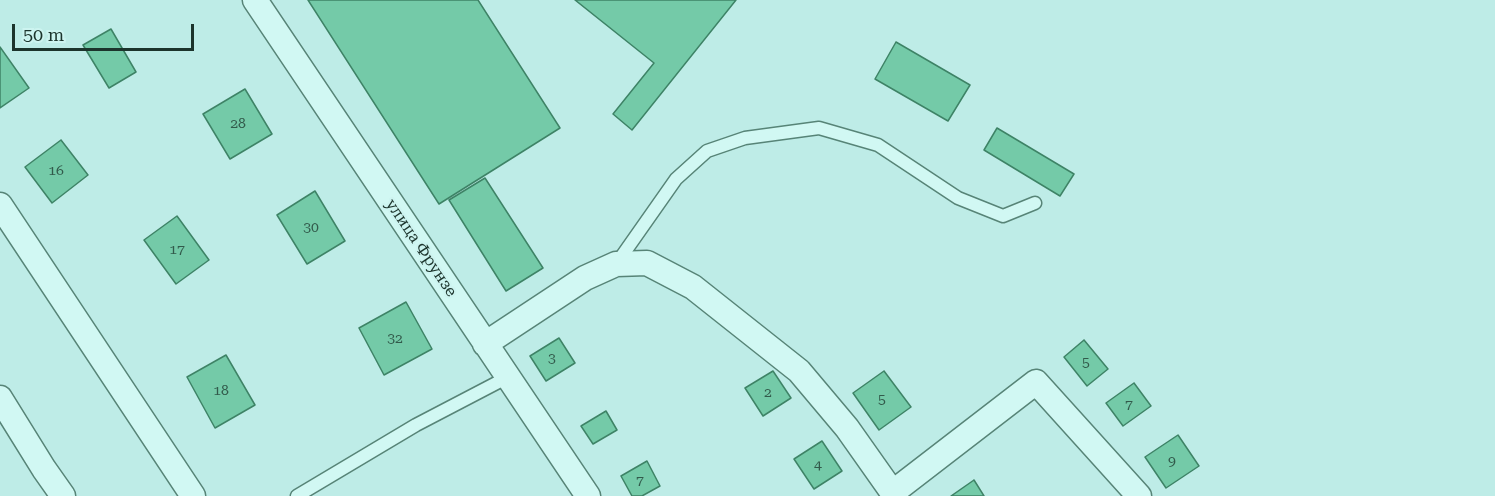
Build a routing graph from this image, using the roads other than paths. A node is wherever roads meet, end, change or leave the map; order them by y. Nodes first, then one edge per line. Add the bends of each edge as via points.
1 (255, 0) edge
2 (1035, 203) dead end
3 (0, 205) edge
4 (616, 264) junction
5 (485, 344) junction
6 (508, 377) junction
7 (0, 398) edge
8 (894, 494) edge
9 (63, 496) edge
10 (193, 496) edge
11 (297, 496) edge
12 (588, 496) edge
13 (1140, 496) edge

1 - 5 street, улица Фрунзе
2 - 4 lane via 1003,216 958,198 878,144 819,128 745,138 707,151 676,179
3 - 10 street
4 - 5 street via 585,278
4 - 8 street via 646,263 693,287 799,371 847,428
5 - 6 street, улица Фрунзе
6 - 11 lane via 416,425
6 - 12 street, улица Фрунзе
7 - 9 street
8 - 13 street via 1036,382

